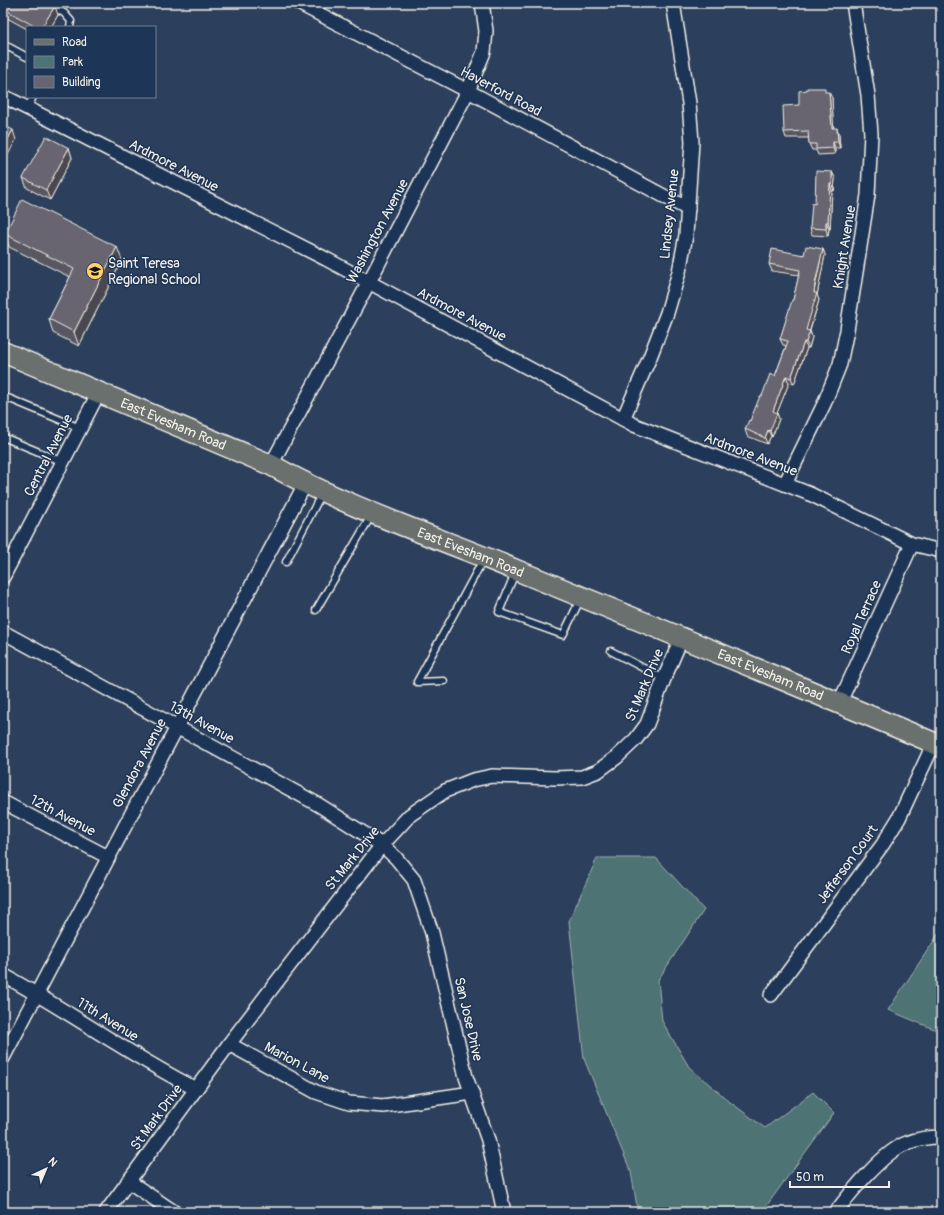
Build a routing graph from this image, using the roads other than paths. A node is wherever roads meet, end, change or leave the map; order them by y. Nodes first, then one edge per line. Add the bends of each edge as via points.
1 (45, 3) edge
2 (298, 3) edge
3 (482, 3) edge
4 (673, 3) edge
5 (854, 3) edge
6 (70, 26) edge
7 (3, 44) edge
8 (26, 56) edge
9 (468, 91) junction
10 (3, 96) edge
11 (30, 103) edge
12 (688, 209) junction
13 (369, 282) junction
14 (3, 352) edge
15 (99, 392) junction
16 (3, 396) edge
17 (623, 419) junction
18 (80, 428) junction
19 (3, 437) edge
20 (63, 462) junction
21 (271, 465) junction
22 (785, 484) junction
23 (314, 488) junction
24 (373, 513) junction
25 (912, 544) junction
26 (941, 551) edge
27 (484, 557) junction
28 (286, 562) dead end
29 (516, 570) junction
30 (3, 577) edge
31 (582, 597) junction
32 (316, 610) dead end
33 (3, 632) edge
34 (682, 637) junction
35 (611, 651) dead end
36 (664, 679) junction
37 (444, 681) dead end
38 (840, 704) junction
39 (176, 726) junction
40 (937, 744) edge
41 (3, 802) edge
42 (382, 845) junction
43 (108, 856) junction
44 (3, 975) edge
45 (37, 994) junction
46 (771, 995) dead end
47 (229, 1044) junction
48 (3, 1058) edge
49 (196, 1089) junction
50 (472, 1093) junction
51 (941, 1136) edge
52 (128, 1181) junction
53 (106, 1212) edge
54 (174, 1212) edge
55 (504, 1212) edge
56 (836, 1212) edge

1 - 6 lane via 64,13 71,21
2 - 9 street, Haverford Road
3 - 9 street, Washington Avenue via 486,31 484,52
4 - 12 street, Lindsey Avenue via 690,103 692,142
5 - 22 street, Knight Avenue via 868,95 871,134 868,195 840,364 824,404
7 - 8 lane
9 - 12 street, Haverford Road
9 - 13 street, Washington Avenue
10 - 11 street, Ardmore Avenue
11 - 13 street, Ardmore Avenue
12 - 17 street, Lindsey Avenue via 679,272 667,313
13 - 17 street, Ardmore Avenue
13 - 21 street, Washington Avenue
14 - 15 main road, East Evesham Road
15 - 18 street, Central Avenue
15 - 21 main road, East Evesham Road
16 - 18 lane
17 - 22 street, Ardmore Avenue
18 - 20 street, Central Avenue
19 - 20 lane
20 - 30 street, Central Avenue
21 - 23 main road, East Evesham Road
22 - 25 street, Ardmore Avenue
23 - 24 main road, East Evesham Road
23 - 28 lane
23 - 39 street, Glendora Avenue
24 - 27 main road, East Evesham Road
24 - 32 lane
25 - 26 street, Ardmore Avenue
25 - 38 street, Royal Terrace
27 - 29 main road, East Evesham Road
27 - 37 lane via 417,682
29 - 31 main road, East Evesham Road
29 - 31 lane via 499,612 563,635
31 - 34 main road, East Evesham Road
33 - 39 street, 13th Avenue
34 - 36 street, St Mark Drive
34 - 38 main road, East Evesham Road
35 - 36 lane
36 - 42 street, St Mark Drive via 647,724 617,758 598,771 582,777 492,776 473,780 445,791 410,815
38 - 40 main road, East Evesham Road
39 - 42 street, 13th Avenue via 319,805
39 - 43 street, Glendora Avenue
40 - 46 street, Jefferson Court via 883,844
41 - 43 street, 12th Avenue
42 - 47 street, St Mark Drive
42 - 50 street, San Jose Drive via 414,880 432,933
43 - 45 street, Glendora Avenue
44 - 45 street, 11th Avenue
45 - 48 street, Glendora Avenue
45 - 49 street, 11th Avenue via 161,1071
47 - 49 street, St Mark Drive
47 - 50 street, Marion Lane via 316,1092 349,1103 383,1106
49 - 52 street, St Mark Drive
50 - 55 street, San Jose Drive via 488,1140
51 - 56 street via 906,1143 886,1155 850,1193
52 - 53 street, St Mark Drive
52 - 54 street

